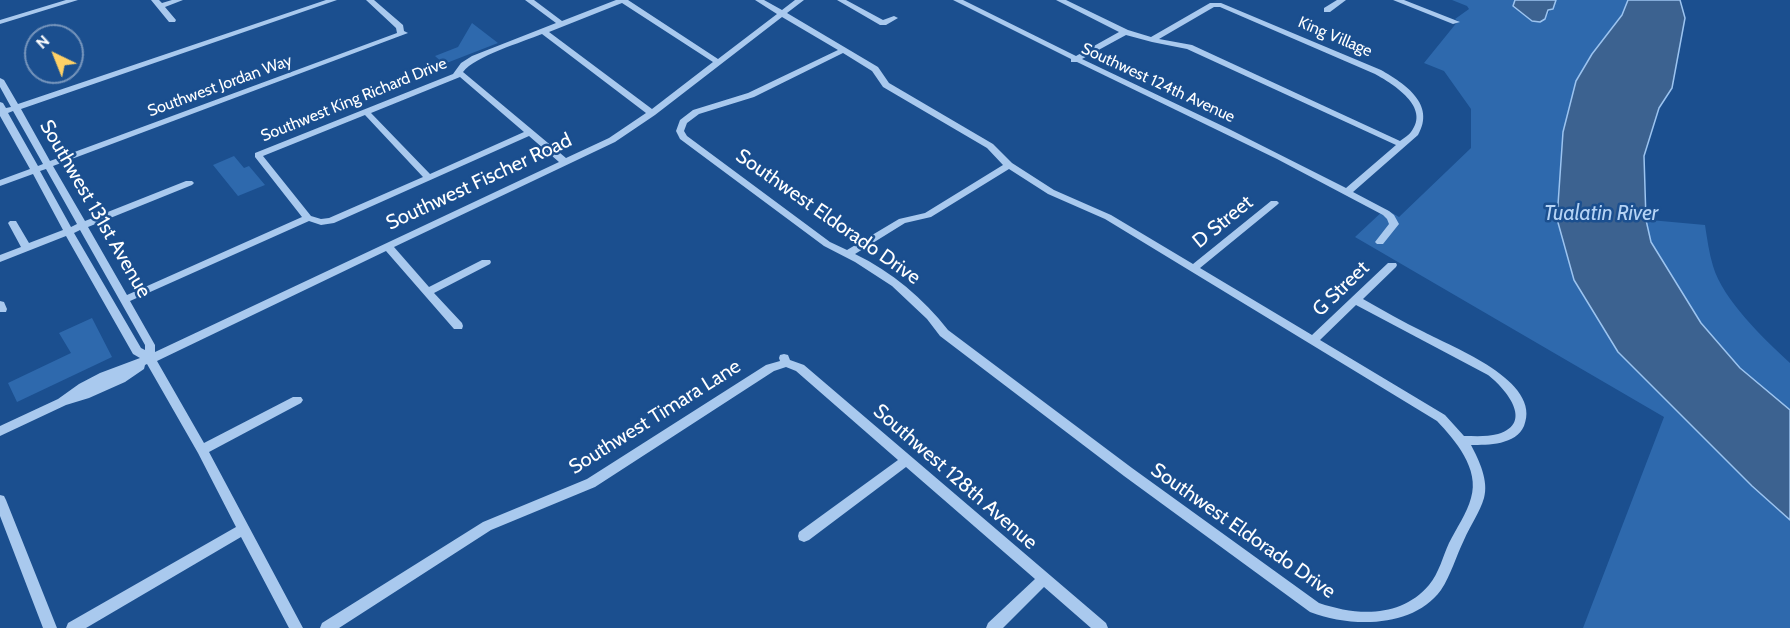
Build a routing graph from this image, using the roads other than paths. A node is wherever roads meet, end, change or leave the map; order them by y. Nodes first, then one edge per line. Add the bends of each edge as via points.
1 (74, 0) edge
2 (179, 0) edge
3 (333, 0) edge
4 (370, 0) edge
5 (529, 0) edge
6 (623, 0) edge
7 (759, 0) edge
8 (800, 0) edge
9 (841, 0) edge
10 (957, 0) edge
11 (1060, 0) edge
12 (1342, 0) edge
13 (1397, 0) edge
14 (158, 3) edge
15 (1327, 10) dead end
16 (782, 14) junction
17 (894, 18) dead end
18 (172, 20) dead end
19 (0, 22) edge
20 (1456, 22) dead end
21 (883, 23) junction
22 (561, 24) junction
23 (871, 29) dead end
24 (543, 31) junction
25 (1125, 32) junction
26 (1152, 40) junction
27 (844, 50) junction
28 (1074, 60) junction
29 (718, 62) junction
30 (460, 73) junction
31 (0, 80) edge
32 (16, 108) junction
33 (1, 110) edge
34 (366, 112) junction
35 (652, 113) junction
36 (531, 132) junction
37 (1402, 145) junction
38 (566, 163) junction
39 (1009, 165) junction
40 (48, 166) junction
41 (35, 170) junction
42 (429, 177) junction
43 (0, 183) edge
44 (189, 183) dead end
45 (1347, 192) junction
46 (1274, 204) dead end
47 (308, 218) junction
48 (13, 223) dead end
49 (81, 226) junction
50 (68, 231) junction
51 (1380, 242) dead end
52 (388, 247) junction
53 (27, 248) junction
54 (848, 254) junction
55 (0, 259) edge
56 (486, 262) dead end
57 (1392, 265) dead end
58 (1194, 268) junction
59 (427, 292) junction
60 (124, 300) junction
61 (1356, 300) junction
62 (458, 326) dead end
63 (1314, 339) junction
64 (150, 359) junction
65 (785, 360) joint
66 (297, 400) dead end
67 (0, 431) edge
68 (1463, 441) junction
69 (202, 450) junction
70 (905, 461) junction
71 (0, 500) edge
72 (5, 528) edge
73 (243, 529) junction
74 (804, 536) dead end
75 (1044, 579) junction
76 (50, 628) edge
77 (73, 628) edge
78 (296, 628) edge
79 (327, 628) edge
80 (993, 628) edge
81 (1101, 628) edge

1 - 19 street
2 - 14 street
3 - 32 street
4 - 40 street, Southwest Jordan Way via 403,33
5 - 22 street
6 - 22 street, Southwest King Richard Drive
6 - 29 street
7 - 16 street, Southwest Eldorado Drive
8 - 16 street, Southwest Fischer Road
9 - 21 street
10 - 28 street, Southwest 124th Avenue
11 - 25 street
12 - 15 street
13 - 20 street
14 - 18 street
16 - 27 street, Southwest Eldorado Drive
16 - 29 street, Southwest Fischer Road
17 - 21 street
21 - 23 street
22 - 24 street, Southwest King Richard Drive
24 - 30 street, Southwest King Richard Drive via 470,60
24 - 35 street
25 - 26 street
25 - 28 street
26 - 37 street via 1189,47
26 - 37 street, King Village via 1221,4 1378,72 1403,88 1419,109 1420,120 1415,133
27 - 39 street, Southwest Eldorado Drive via 875,69 886,85 990,146
27 - 54 street, Southwest Eldorado Drive via 751,95 696,112 680,128 683,136 706,154 827,244
28 - 45 street, Southwest 124th Avenue via 1139,87
29 - 35 street, Southwest Fischer Road
30 - 34 street, Southwest King Richard Drive
30 - 36 street
31 - 32 street, Southwest 131st Avenue
32 - 33 street
32 - 40 street, Southwest 131st Avenue
33 - 41 street, Southwest 131st Avenue
34 - 42 street
34 - 47 street, Southwest King Richard Drive via 258,155
35 - 38 street, Southwest Fischer Road via 612,140
36 - 38 street
36 - 42 street
37 - 45 street, King Village
38 - 52 street, Southwest Fischer Road
39 - 54 street via 928,215 902,221
39 - 58 street, Southwest Eldorado Drive via 1051,192 1108,217
40 - 41 street, Southwest Jordan Way
40 - 49 street, Southwest 131st Avenue
41 - 43 street, Southwest Jordan Way
41 - 50 street, Southwest 131st Avenue
42 - 47 street via 331,221
44 - 49 street
45 - 51 street, Southwest 124th Avenue via 1391,217 1394,224
46 - 58 street, D Street
47 - 60 street
48 - 53 street
49 - 50 street
49 - 60 street, Southwest 131st Avenue
50 - 53 street
50 - 64 street, Southwest 131st Avenue via 137,351
52 - 59 street
52 - 64 street, Southwest Fischer Road
53 - 55 street
54 - 68 street, Southwest Eldorado Drive via 896,283 944,333 1128,472 1315,608 1336,617 1367,621 1396,614 1419,603 1434,588 1478,497 1476,466
56 - 59 street
57 - 61 street, G Street
58 - 63 street, Southwest Eldorado Drive
59 - 62 street
60 - 64 street, Southwest 131st Avenue via 150,345
61 - 63 street, G Street
61 - 68 street via 1473,362 1509,388 1521,409 1518,427 1500,438
63 - 68 street, Southwest Eldorado Drive via 1425,406
64 - 67 street, Southwest Fischer Road via 121,379
64 - 69 street, Southwest 131st Avenue
65 - 70 street, Southwest 128th Avenue via 800,368
65 - 79 street, Southwest Timara Lane via 591,483 487,526
66 - 69 street
69 - 73 street, Southwest 131st Avenue
70 - 74 street
70 - 75 street, Southwest 128th Avenue
71 - 72 street
72 - 76 street
73 - 77 street
73 - 78 street, Southwest 131st Avenue
75 - 80 street
75 - 81 street, Southwest 128th Avenue

